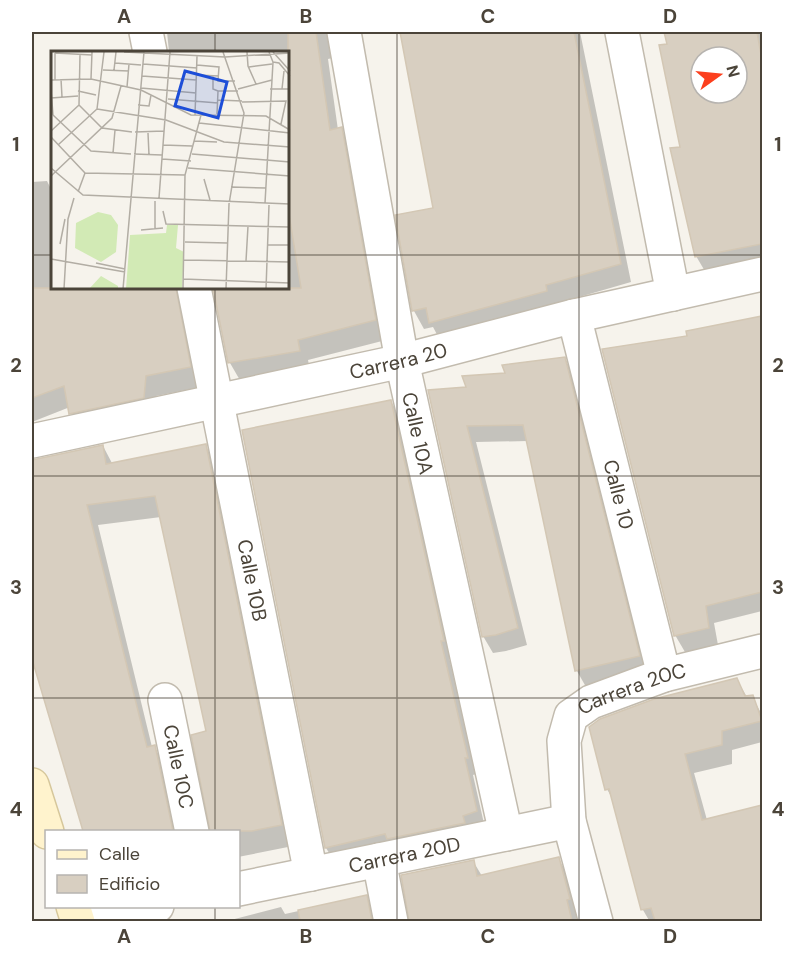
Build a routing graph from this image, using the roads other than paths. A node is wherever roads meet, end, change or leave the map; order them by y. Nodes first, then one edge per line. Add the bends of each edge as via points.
1 (146, 32) edge
2 (344, 32) edge
3 (622, 32) edge
4 (150, 51) edge
5 (762, 274) edge
6 (194, 290) edge
7 (673, 294) junction
8 (574, 316) junction
9 (402, 361) junction
10 (216, 402) junction
11 (32, 441) edge
12 (762, 651) edge
13 (664, 675) junction
14 (165, 700) dead end
15 (32, 785) edge
16 (569, 821) junction
17 (47, 830) edge
18 (192, 830) edge
19 (506, 834) junction
20 (379, 860) junction
21 (311, 874) junction
22 (240, 889) edge
23 (147, 908) edge
24 (85, 921) edge
25 (391, 921) edge
26 (596, 921) edge

1 - 4 street
2 - 9 street, Calle 10A
3 - 7 street
5 - 7 street, Carrera 20
6 - 10 street, Calle 10B
7 - 8 street, Carrera 20
8 - 9 street, Carrera 20
8 - 13 street, Calle 10
9 - 10 street, Carrera 20
9 - 19 street, Calle 10A
10 - 11 street, Carrera 20
10 - 21 street, Calle 10B
12 - 13 street, Carrera 20C
13 - 16 street, Carrera 20C via 591,702 571,716 564,741
14 - 18 street, Calle 10C
15 - 17 street
16 - 19 street, Carrera 20D
16 - 26 street
19 - 20 street, Carrera 20D
20 - 21 street, Carrera 20D
20 - 25 street
21 - 22 street, Carrera 20D
23 - 24 street

